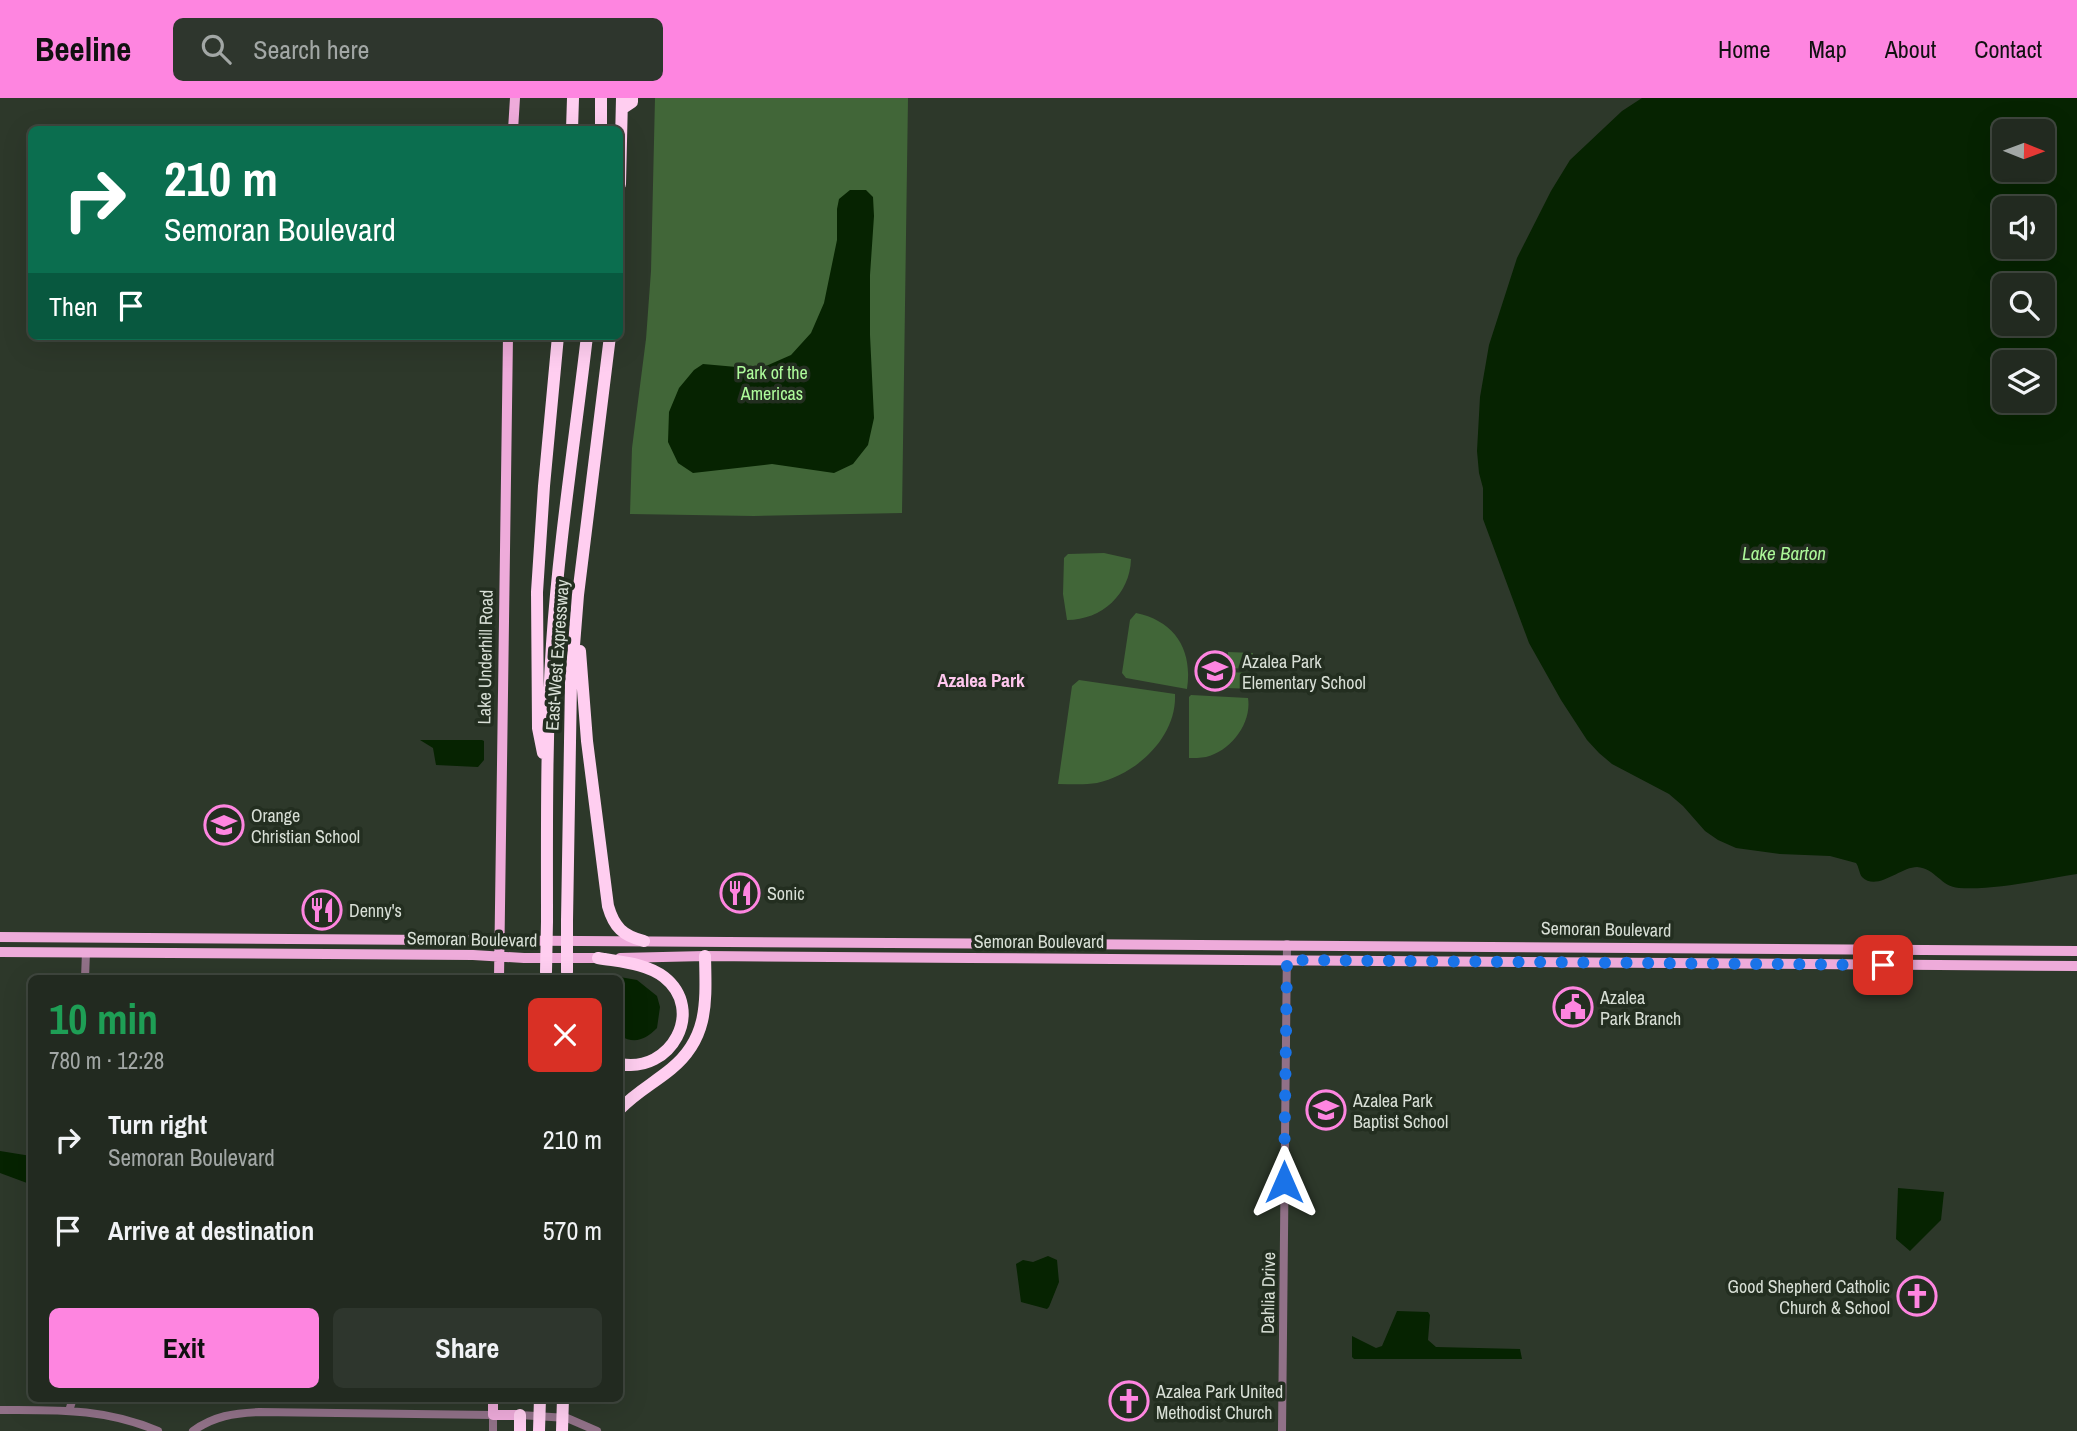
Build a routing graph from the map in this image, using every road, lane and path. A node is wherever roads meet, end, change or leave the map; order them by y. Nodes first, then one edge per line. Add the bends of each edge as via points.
1 (516, 98) edge
2 (573, 98) edge
3 (601, 98) edge
4 (632, 98) edge
5 (622, 103) edge
6 (513, 126) edge
7 (572, 126) edge
8 (601, 126) edge
9 (621, 126) edge
10 (508, 340) edge
11 (558, 340) edge
12 (587, 340) edge
13 (609, 340) edge
14 (578, 595) junction
15 (548, 770) junction
16 (0, 937) edge
17 (88, 938) junction
18 (109, 938) junction
19 (500, 939) junction
20 (644, 941) junction
21 (705, 942) junction
22 (1287, 944) junction
23 (1543, 946) junction
24 (1583, 947) junction
25 (1807, 949) junction
26 (1830, 949) junction
27 (2077, 951) edge
28 (0, 952) edge
29 (65, 952) junction
30 (86, 952) junction
31 (500, 956) junction
32 (705, 956) junction
33 (598, 958) junction
34 (1287, 960) junction
35 (1511, 961) junction
36 (1548, 961) junction
37 (1785, 964) junction
38 (1808, 964) junction
39 (2077, 966) edge
40 (85, 975) edge
41 (499, 975) edge
42 (546, 975) edge
43 (567, 975) edge
44 (623, 1064) edge
45 (623, 1107) edge
46 (72, 1402) edge
47 (493, 1402) edge
48 (540, 1402) edge
49 (562, 1402) edge
50 (0, 1410) edge
51 (69, 1411) junction
52 (493, 1415) junction
53 (520, 1415) junction
54 (158, 1431) edge
55 (193, 1431) edge
56 (493, 1431) edge
57 (520, 1431) edge
58 (539, 1431) edge
59 (562, 1431) edge
60 (597, 1431) edge
61 (1282, 1431) edge

1 - 6 main road
2 - 7 highway
3 - 8 highway
4 - 5 highway via 632,102
5 - 9 highway
10 - 19 main road, Lake Underhill Road
11 - 15 highway via 537,592 538,728
12 - 15 highway, East-West Expressway via 556,592
13 - 14 highway, East-West Expressway
14 - 20 highway via 587,741 608,906 617,928
14 - 43 highway, East-West Expressway, bridge via 570,723
15 - 42 highway, East-West Expressway, bridge
16 - 17 main road, Semoran Boulevard
17 - 18 main road, Semoran Boulevard
17 - 29 main road via 79,948
18 - 19 main road, Semoran Boulevard
18 - 30 main road
19 - 20 main road, Semoran Boulevard
19 - 31 main road, Lake Underhill Road
20 - 21 main road, Semoran Boulevard
21 - 22 main road, Semoran Boulevard
21 - 32 main road
22 - 23 main road, Semoran Boulevard
22 - 34 street, Dahlia Drive
23 - 24 main road, Semoran Boulevard
23 - 35 main road via 1539,953
24 - 25 main road, Semoran Boulevard
24 - 36 main road via 1561,951
25 - 26 main road, Semoran Boulevard
25 - 37 main road via 1799,960
26 - 27 main road, Semoran Boulevard
26 - 38 main road via 1816,952
28 - 29 main road, Semoran Boulevard
29 - 30 main road, Semoran Boulevard
30 - 31 main road, Semoran Boulevard
30 - 40 street
31 - 33 main road, Semoran Boulevard
31 - 41 main road, Lake Underhill Road
32 - 33 main road, Semoran Boulevard
32 - 34 main road, Semoran Boulevard
32 - 45 highway via 703,1021 690,1051
33 - 44 highway via 650,969 664,977 680,1000 681,1026 666,1052 639,1066
34 - 35 main road, Semoran Boulevard
34 - 61 street, Dahlia Drive
35 - 36 main road, Semoran Boulevard
36 - 37 main road, Semoran Boulevard
37 - 38 main road, Semoran Boulevard
38 - 39 main road, Semoran Boulevard
46 - 51 street
47 - 52 main road
48 - 58 highway, bridge
49 - 59 highway, bridge
50 - 51 street
51 - 54 street via 111,1415
52 - 53 main road
52 - 55 street via 237,1413
52 - 56 street
53 - 57 highway
53 - 60 street via 567,1418

